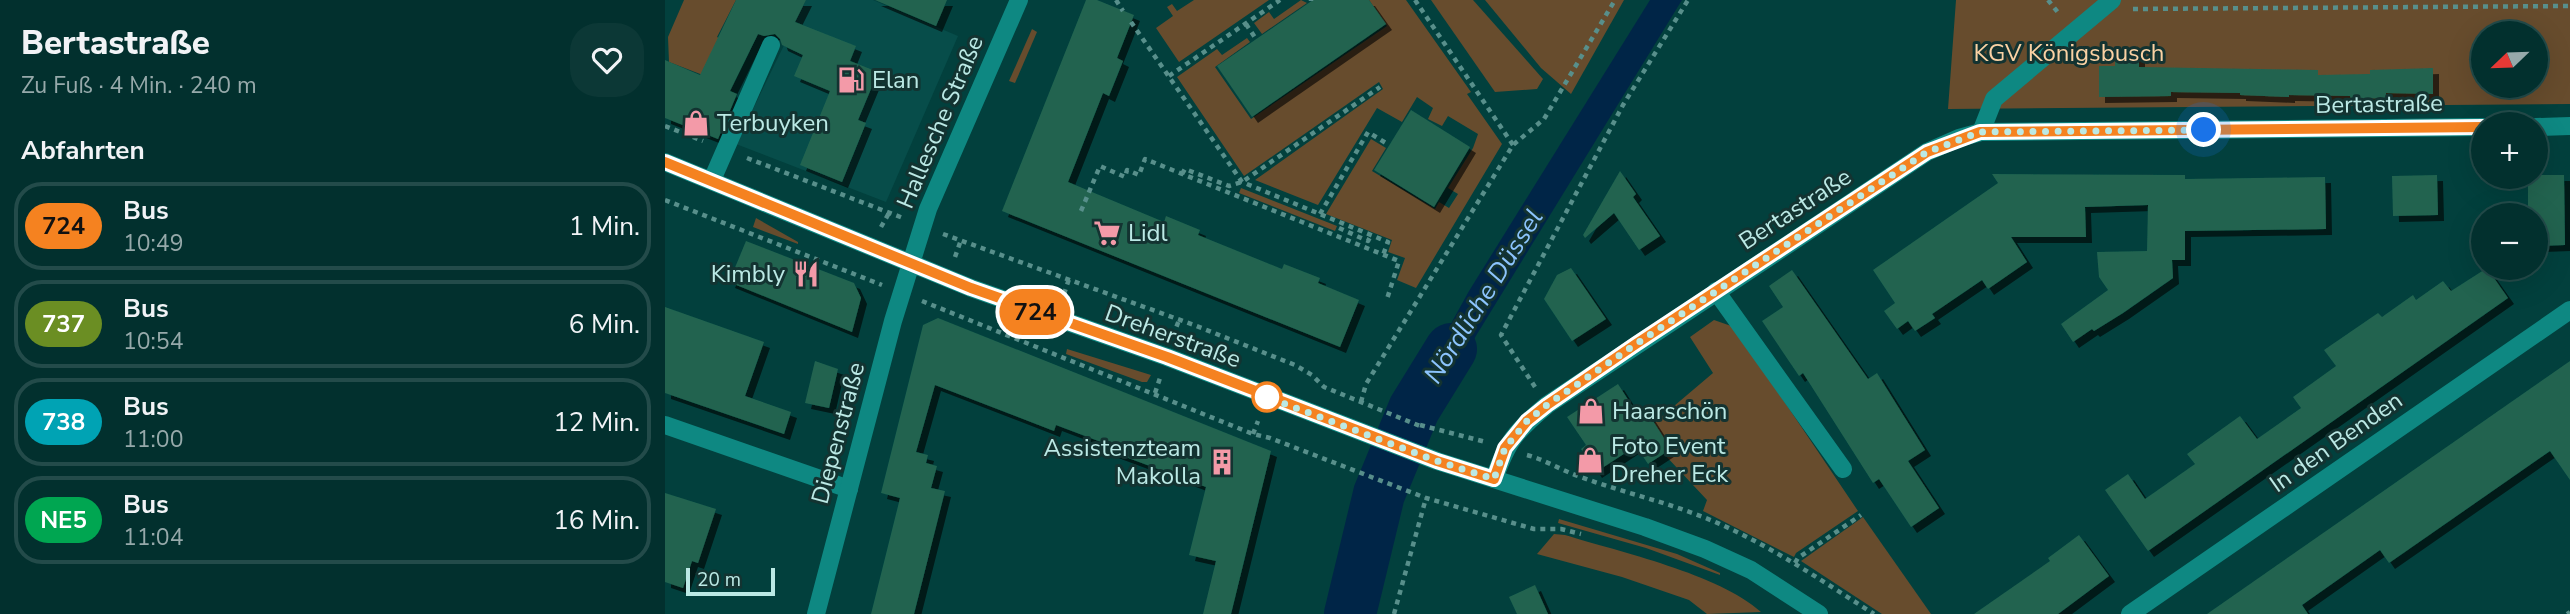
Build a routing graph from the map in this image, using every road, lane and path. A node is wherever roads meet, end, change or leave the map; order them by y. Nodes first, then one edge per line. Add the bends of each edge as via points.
1 (1019, 0) edge
2 (1116, 0) edge
3 (1280, 0) edge
4 (1415, 0) edge
5 (1615, 0) edge
6 (1688, 0) edge
7 (2107, 5) edge
8 (2570, 6) edge
9 (1123, 11) dead end
10 (1131, 22) dead end
11 (1246, 24) junction
12 (1256, 39) dead end
13 (771, 45) dead end
14 (1169, 76) junction
15 (1380, 87) dead end
16 (665, 126) edge
17 (2471, 127) edge
18 (2548, 127) edge
19 (2570, 127) edge
20 (1980, 132) junction
21 (1389, 145) dead end
22 (1513, 145) junction
23 (725, 149) junction
24 (665, 162) edge
25 (1182, 174) junction
26 (712, 180) junction
27 (1242, 182) junction
28 (665, 200) edge
29 (1081, 211) dead end
30 (890, 213) junction
31 (1319, 214) junction
32 (902, 218) dead end
33 (881, 226) dead end
34 (1339, 228) dead end
35 (941, 233) dead end
36 (1371, 235) junction
37 (961, 240) junction
38 (1383, 256) junction
39 (954, 257) dead end
40 (911, 265) junction
41 (869, 273) dead end
42 (1069, 279) junction
43 (867, 280) junction
44 (877, 283) dead end
45 (1716, 291) junction
46 (1064, 294) dead end
47 (1387, 299) dead end
48 (939, 300) dead end
49 (925, 302) dead end
50 (936, 307) junction
51 (2570, 310) edge
52 (1179, 320) junction
53 (1173, 339) dead end
54 (1160, 378) dead end
55 (1155, 393) junction
56 (1361, 402) junction
57 (1547, 405) junction
58 (1258, 421) dead end
59 (665, 425) edge
60 (1253, 434) junction
61 (1465, 436) dead end
62 (1843, 468) dead end
63 (1494, 479) junction
64 (849, 489) junction
65 (1424, 497) junction
66 (1861, 515) dead end
67 (1537, 522) dead end
68 (1534, 529) junction
69 (1588, 537) dead end
70 (1795, 563) dead end
71 (816, 614) edge
72 (1394, 614) edge
73 (1819, 614) edge
74 (2130, 614) edge

1 - 40 street, Hallesche Straße via 928,209
2 - 9 path
3 - 11 path
4 - 22 path
5 - 22 path via 1543,118
6 - 57 path via 1623,105 1501,335
7 - 8 path
7 - 20 street via 1994,99
10 - 14 path
11 - 12 path
11 - 14 path
13 - 23 street
14 - 27 path
15 - 27 path
16 - 23 path
17 - 20 street, Bertastraße
18 - 19 street
20 - 45 street, Bertastraße via 1927,152
21 - 31 path via 1368,132
22 - 56 path via 1366,384
23 - 26 street
23 - 30 path
24 - 26 street, Dreherstraße
25 - 27 path via 1185,169 1229,186
25 - 29 path via 1145,159 1139,174 1127,170 1125,177 1100,166
25 - 38 path
26 - 40 street, Dreherstraße
27 - 31 path
28 - 43 path
30 - 32 path
30 - 33 path
31 - 36 path
34 - 36 path via 1368,241
35 - 37 path, Dreherstraße
36 - 38 path via 1388,242
37 - 39 path
37 - 42 path, Dreherstraße
38 - 47 path via 1399,261
40 - 63 street, Dreherstraße
40 - 64 street, Diepenstraße
41 - 43 path
42 - 46 path
42 - 52 path, Dreherstraße
43 - 44 path
45 - 57 street, Bertastraße
45 - 62 street
48 - 50 path
49 - 50 path
50 - 55 path
51 - 74 street, In den Benden
52 - 53 path
52 - 56 path, Dreherstraße via 1304,369 1324,387
54 - 55 path
55 - 60 path
56 - 61 path, Dreherstraße
57 - 63 street, Bertastraße via 1505,448
58 - 60 path
59 - 64 street
60 - 65 path
63 - 73 street, Dreherstraße via 1705,549 1751,570
64 - 71 street, Diepenstraße
65 - 68 path
65 - 72 path
66 - 70 path
67 - 68 path
68 - 69 path via 1562,528

